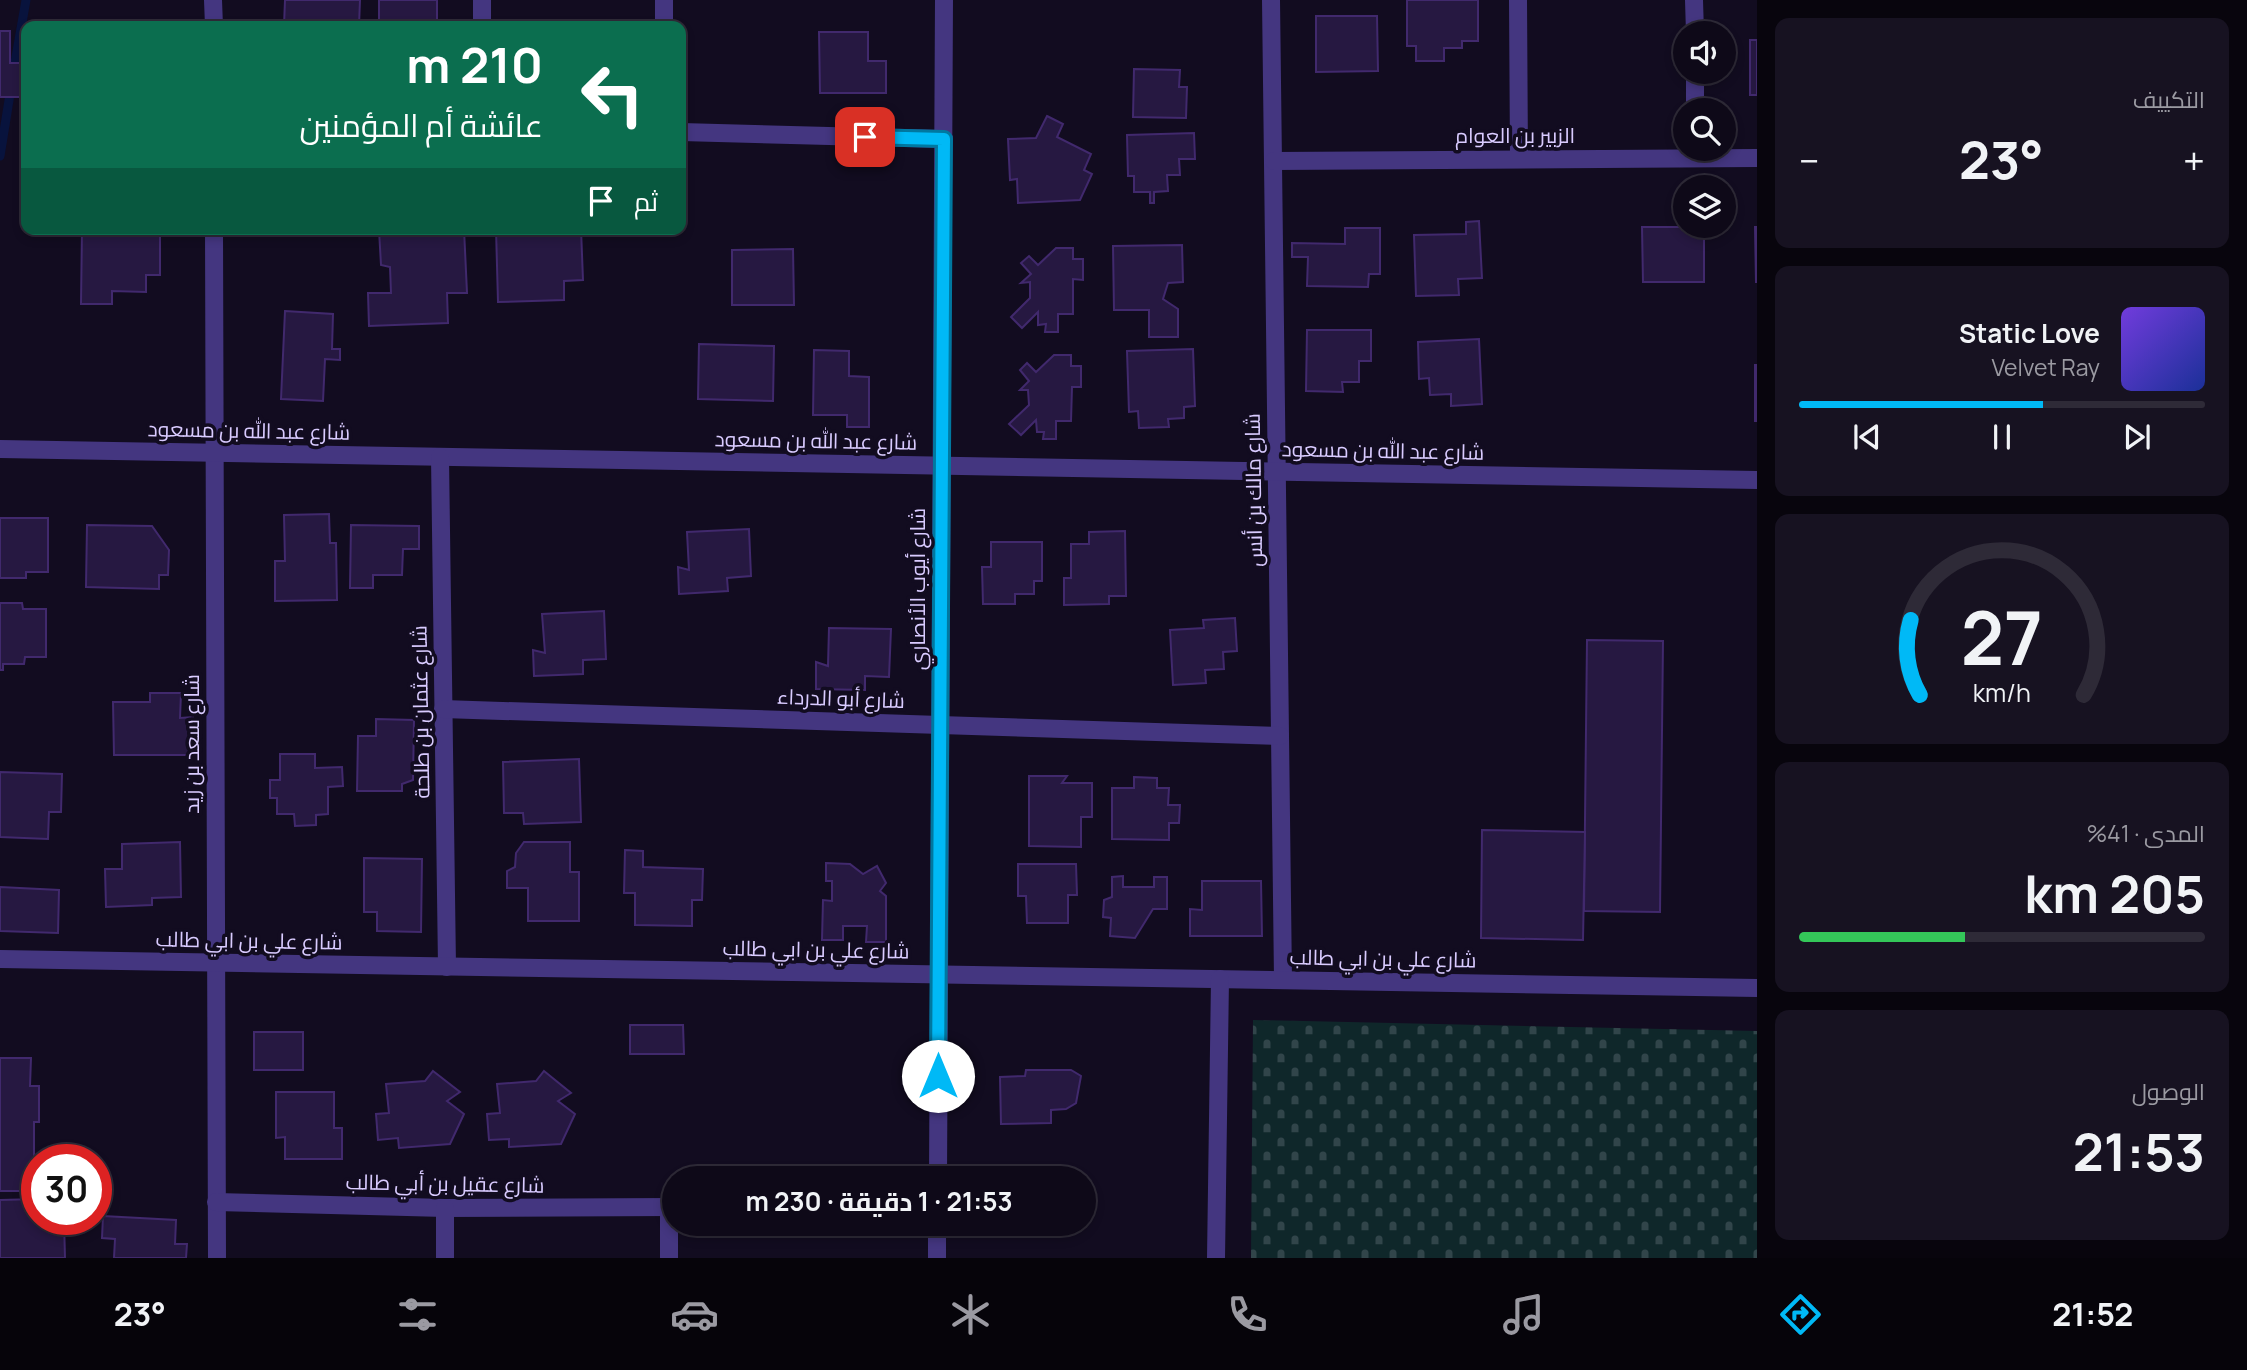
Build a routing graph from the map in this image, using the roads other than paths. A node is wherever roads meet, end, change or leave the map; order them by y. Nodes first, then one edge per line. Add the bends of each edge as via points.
1 (214, 0) edge
2 (482, 0) edge
3 (664, 0) edge
4 (944, 0) edge
5 (1271, 0) edge
6 (1518, 0) edge
7 (1694, 0) edge
8 (214, 21) edge
9 (482, 21) edge
10 (664, 21) edge
11 (1695, 21) edge
12 (686, 132) edge
13 (944, 139) junction
14 (1673, 154) edge
15 (1736, 156) edge
16 (1518, 158) junction
17 (1757, 158) edge
18 (1274, 161) junction
19 (214, 235) edge
20 (0, 449) edge
21 (214, 453) junction
22 (440, 457) junction
23 (942, 466) junction
24 (1277, 471) junction
25 (1757, 480) edge
26 (443, 709) junction
27 (940, 725) junction
28 (1279, 736) junction
29 (0, 959) edge
30 (216, 963) junction
31 (447, 967) junction
32 (939, 975) junction
33 (1220, 979) junction
34 (1283, 980) junction
35 (1757, 988) edge
36 (938, 1166) edge
37 (216, 1202) junction
38 (662, 1207) edge
39 (444, 1208) junction
40 (670, 1236) edge
41 (937, 1236) edge
42 (217, 1258) edge
43 (444, 1258) edge
44 (669, 1258) edge
45 (937, 1258) edge
46 (1216, 1258) edge

1 - 8 street
2 - 9 street
3 - 10 street
4 - 13 street, شارع أيوب الأنصاري
5 - 18 street, شارع مالك بن أنس
6 - 16 street
7 - 11 street
12 - 13 street
13 - 23 street, شارع أيوب الأنصاري
14 - 16 street, الزبير بن العوام
15 - 17 street, الزبير بن العوام
16 - 18 street, الزبير بن العوام
18 - 24 street, شارع مالك بن أنس
19 - 21 street, شارع سعد بن زيد
20 - 21 street, شارع عبد الله بن مسعود
21 - 22 street, شارع عبد الله بن مسعود
21 - 30 street, شارع سعد بن زيد
22 - 23 street, شارع عبد الله بن مسعود
22 - 26 street, شارع عثمان بن طلحة
23 - 24 street, شارع عبد الله بن مسعود
23 - 27 street, شارع أيوب الأنصاري
24 - 25 street, شارع عبد الله بن مسعود
24 - 28 street, شارع مالك بن أنس
26 - 27 street, شارع أبو الدرداء
26 - 31 street, شارع عثمان بن طلحة
27 - 28 street, شارع أبو الدرداء
27 - 32 street, شارع أيوب الأنصاري
28 - 34 street, شارع مالك بن أنس
29 - 30 street, شارع علي بن ابي طالب
30 - 31 street, شارع علي بن ابي طالب
30 - 37 street, شارع سعد بن زيد
31 - 32 street, شارع علي بن ابي طالب
32 - 33 street, شارع علي بن ابي طالب
32 - 36 street, شارع أيوب الأنصاري
33 - 34 street, شارع علي بن ابي طالب
33 - 46 street
34 - 35 street, شارع علي بن ابي طالب
37 - 39 street, شارع عقيل بن أبي طالب
37 - 42 street, شارع سعد بن زيد
38 - 39 street, شارع عقيل بن أبي طالب
39 - 43 street
40 - 44 street
41 - 45 street

